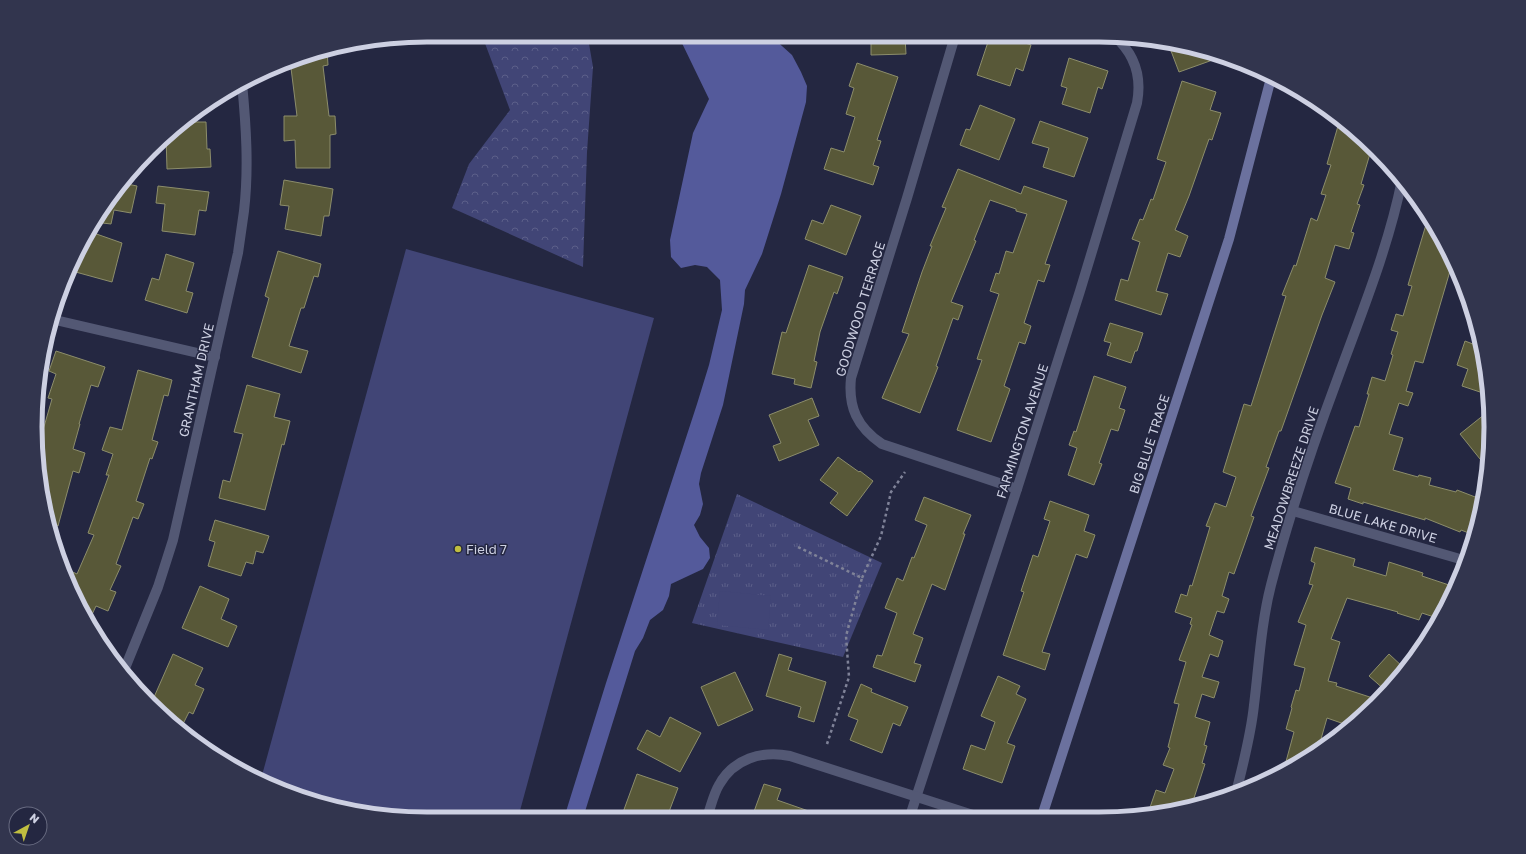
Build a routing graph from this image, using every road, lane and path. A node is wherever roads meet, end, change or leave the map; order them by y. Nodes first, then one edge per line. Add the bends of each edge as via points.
1 (953, 42) edge
2 (1121, 43) edge
3 (1270, 82) edge
4 (243, 90) edge
5 (1400, 188) edge
6 (57, 321) edge
7 (215, 357) junction
8 (905, 472) dead end
9 (1017, 489) junction
10 (1293, 510) junction
11 (798, 547) dead end
12 (1461, 559) edge
13 (862, 578) junction
14 (126, 666) edge
15 (827, 744) dead end
16 (1238, 786) edge
17 (916, 797) junction
18 (709, 812) edge
19 (911, 812) edge
20 (963, 812) edge
21 (1043, 812) edge

1 - 9 street, GOODWOOD TERRACE via 851,378 851,400 858,421 872,438 882,444
2 - 9 street, FARMINGTON AVENUE via 1128,50 1137,70 1137,103
3 - 21 street, BIG BLUE TRACE via 1229,239
4 - 7 street, GRANTHAM DRIVE via 246,130 244,210 238,253
5 - 10 street, MEADOWBREEZE DRIVE via 1384,251 1324,415
6 - 7 street
7 - 14 street, GRANTHAM DRIVE via 173,540 158,587
8 - 13 path via 891,492 881,536
9 - 17 street, FARMINGTON AVENUE
10 - 12 street, BLUE LAKE DRIVE
10 - 16 street, MEADOWBREEZE DRIVE via 1265,613 1254,707
11 - 13 path
13 - 15 path via 846,636 849,678
17 - 18 street via 790,756 768,754 750,757 732,769 718,786
17 - 19 street, FARMINGTON AVENUE
17 - 20 street

